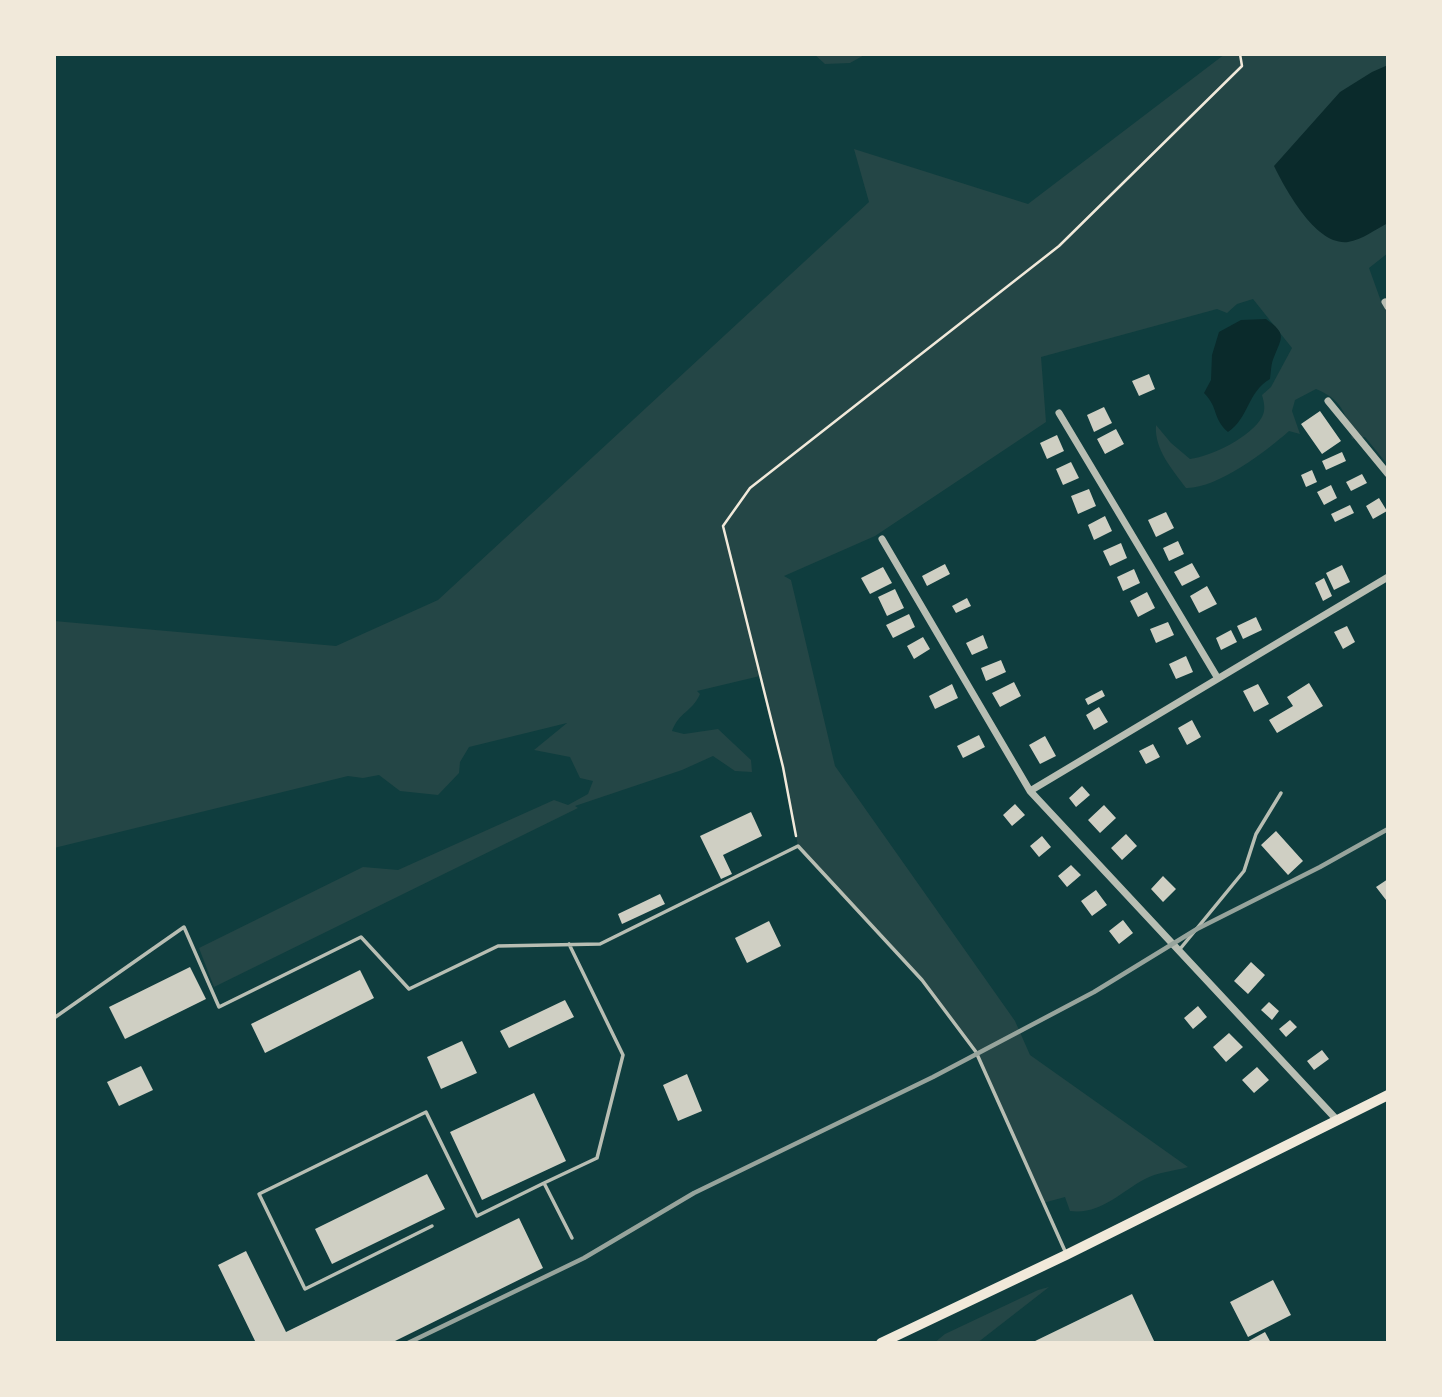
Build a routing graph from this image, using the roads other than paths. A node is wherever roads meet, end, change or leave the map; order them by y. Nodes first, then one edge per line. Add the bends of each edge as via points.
1 (1328, 401) dead end
2 (1059, 413) dead end
3 (1388, 474) edge
4 (882, 539) dead end
5 (1388, 576) edge
6 (1217, 677) junction
7 (1030, 791) junction
8 (1281, 793) dead end
9 (569, 944) junction
10 (1179, 951) junction
11 (54, 1018) edge
12 (1388, 1095) edge
13 (1337, 1120) junction
14 (544, 1184) junction
15 (432, 1226) dead end
16 (572, 1238) dead end
17 (1066, 1255) junction
18 (881, 1343) edge

1 - 3 street
2 - 6 street
4 - 7 street
5 - 6 street
6 - 7 street
7 - 10 street
8 - 10 lane via 1256,834 1244,871
9 - 11 lane via 498,946 408,989 361,937 219,1007 184,927
9 - 14 lane via 623,1055 597,1158
9 - 17 lane via 600,944 798,846 922,981 976,1052
10 - 13 street
12 - 13 main road
13 - 17 main road
14 - 15 lane via 477,1216 426,1112 259,1194 305,1289
14 - 16 lane
17 - 18 main road

